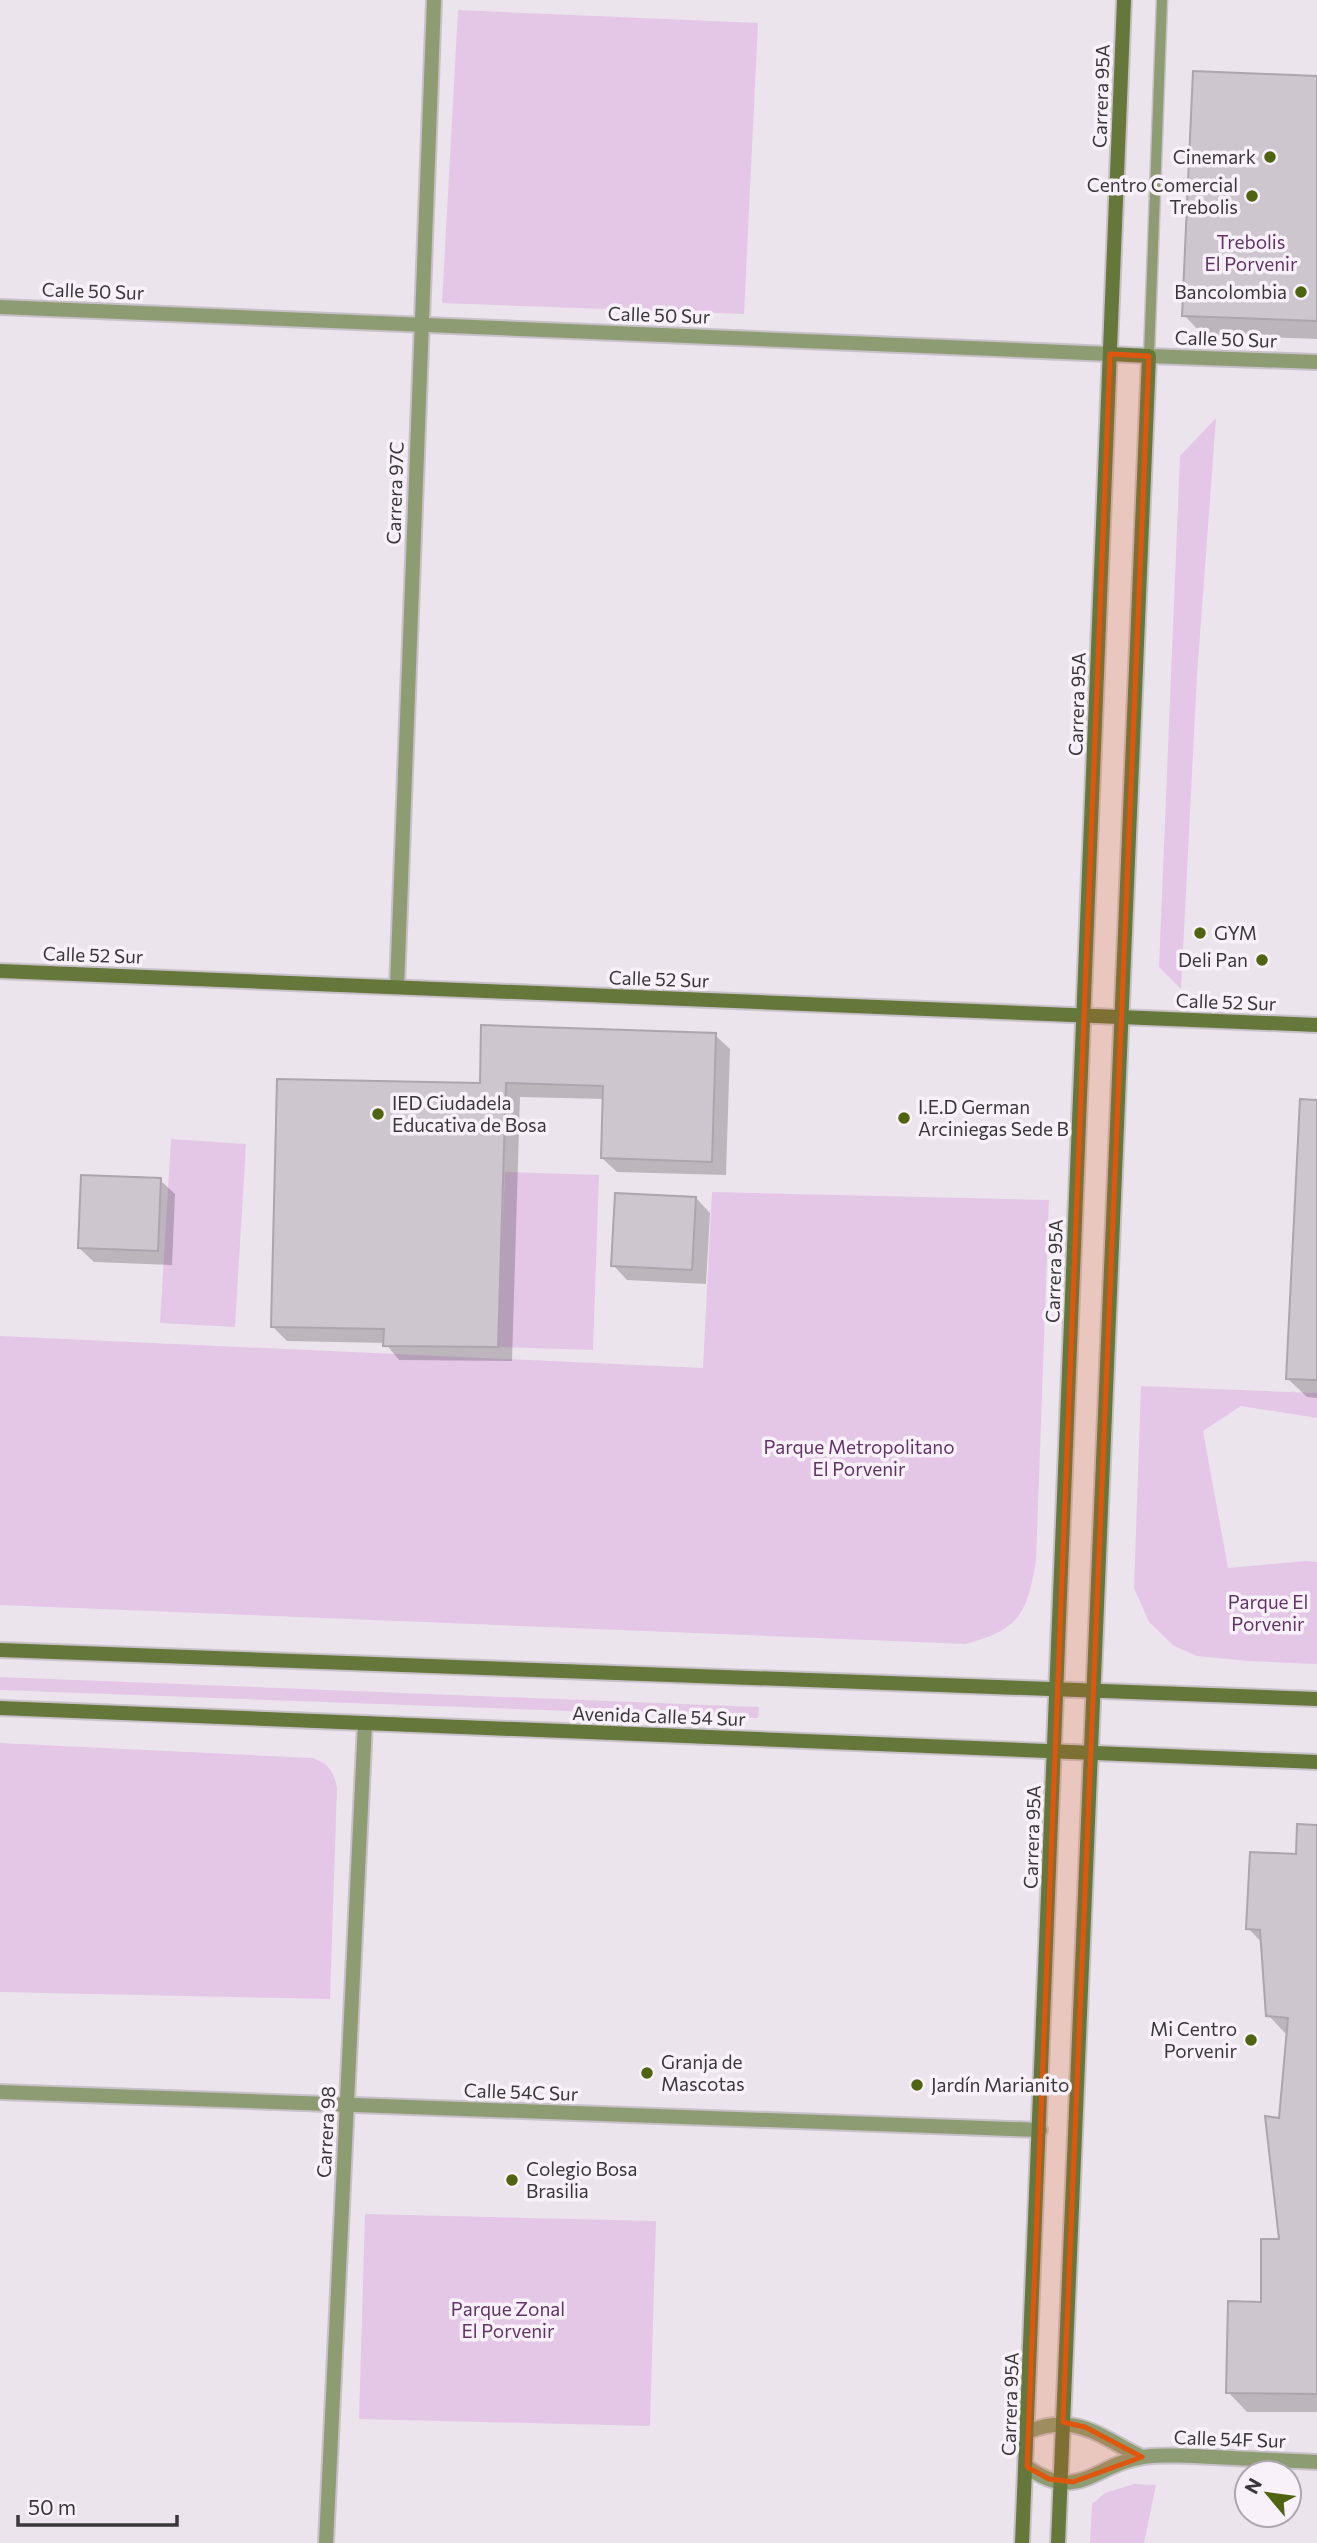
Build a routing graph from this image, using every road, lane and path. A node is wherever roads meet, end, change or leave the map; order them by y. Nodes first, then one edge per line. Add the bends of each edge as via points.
1 (434, 0) edge
2 (1124, 0) edge
3 (1162, 0) edge
4 (0, 307) edge
5 (421, 324) junction
6 (1110, 354) junction
7 (1149, 356) junction
8 (1317, 362) edge
9 (0, 971) edge
10 (397, 987) junction
11 (1084, 1015) junction
12 (1121, 1017) junction
13 (1317, 1025) edge
14 (0, 1650) edge
15 (1057, 1689) junction
16 (1094, 1690) junction
17 (1317, 1699) edge
18 (0, 1708) edge
19 (365, 1723) junction
20 (1055, 1751) junction
21 (1091, 1752) junction
22 (1317, 1762) edge
23 (0, 2092) edge
24 (347, 2105) junction
25 (1040, 2130) junction
26 (1063, 2424) junction
27 (1027, 2432) junction
28 (1142, 2457) junction
29 (1317, 2462) edge
30 (1027, 2467) junction
31 (1061, 2482) junction
32 (326, 2543) edge
33 (1022, 2543) edge
34 (1058, 2543) edge

1 - 5 street, Carrera 97C
2 - 6 street, Carrera 95A
3 - 7 lane
4 - 5 street, Calle 50 Sur
5 - 6 street, Calle 50 Sur
5 - 10 street, Carrera 97C
6 - 7 street, Calle 50 Sur
6 - 11 street, Carrera 95A
7 - 8 street, Calle 50 Sur
7 - 12 street
9 - 10 street, Calle 52 Sur
10 - 11 street, Calle 52 Sur
11 - 12 street, Calle 52 Sur
11 - 15 street, Carrera 95A
12 - 13 street, Calle 52 Sur
12 - 16 street
14 - 15 street
15 - 16 street
15 - 20 street, Carrera 95A
16 - 17 street
16 - 21 street
18 - 19 street, Avenida Calle 54 Sur
19 - 20 street, Avenida Calle 54 Sur
19 - 24 street, Carrera 98
20 - 21 street, Avenida Calle 54 Sur
20 - 25 street, Carrera 95A
21 - 22 street, Avenida Calle 54 Sur
21 - 26 street
23 - 24 street, Calle 54C Sur
24 - 25 street, Calle 54C Sur
24 - 32 street, Carrera 98
25 - 27 street, Carrera 95A
26 - 27 street, Calle 54F Sur
26 - 28 street, Calle 54F Sur via 1085,2427
26 - 31 street
27 - 30 street, Carrera 95A
28 - 29 street, Calle 54F Sur
28 - 31 street, Calle 54F Sur via 1084,2480
30 - 31 street
30 - 33 street, Carrera 95A
31 - 34 street

